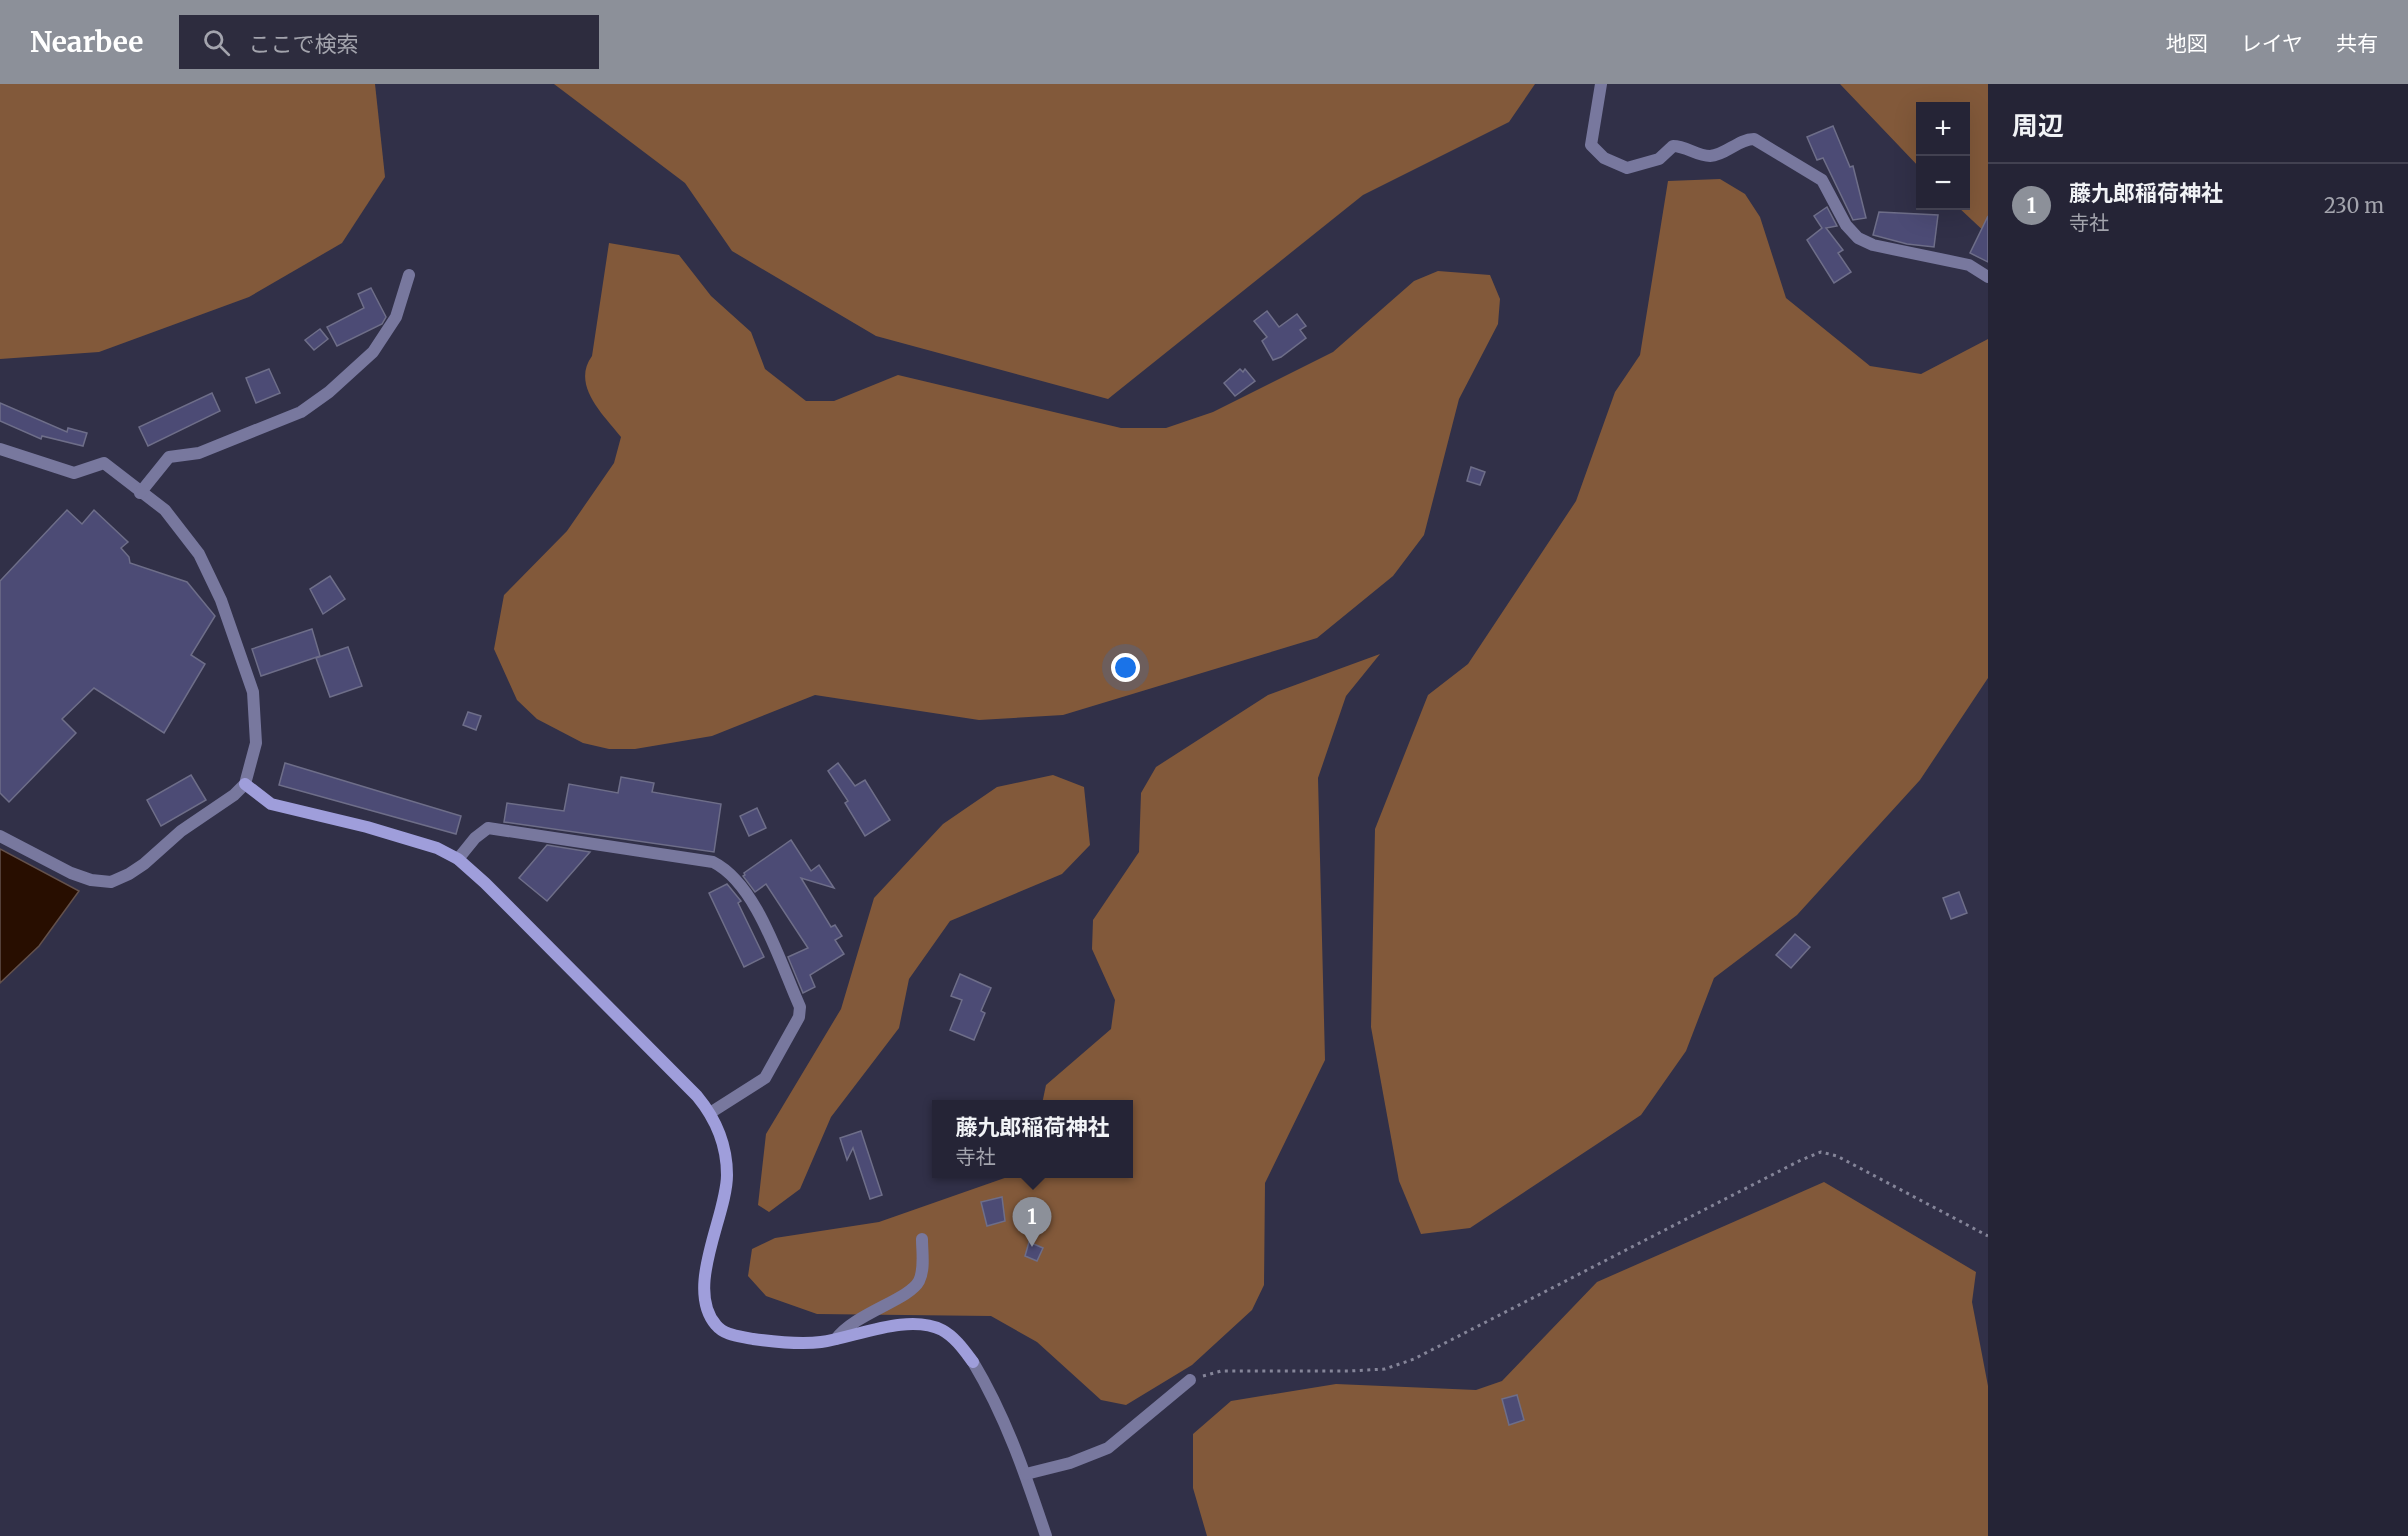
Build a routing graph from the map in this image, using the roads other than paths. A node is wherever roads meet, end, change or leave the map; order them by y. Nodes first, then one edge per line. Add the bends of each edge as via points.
1 (1601, 84) edge
2 (409, 276) dead end
3 (1988, 277) edge
4 (0, 449) edge
5 (140, 492) junction
6 (245, 784) junction
7 (0, 836) edge
8 (458, 859) junction
9 (710, 1113) junction
10 (922, 1239) dead end
11 (836, 1339) junction
12 (1190, 1380) road end
13 (1026, 1473) junction
14 (1046, 1536) edge

1 - 3 street via 1592,145 1604,158 1627,168 1659,159 1672,146 1711,156 1754,139 1822,180 1846,225 1858,238 1968,265
2 - 5 street via 396,317 374,352 329,392 301,412 200,453 169,457
4 - 5 street via 74,473 104,463
5 - 6 street via 165,510 199,554 221,600 253,692 256,742
6 - 7 street via 136,869 111,882 70,873
6 - 8 street via 271,804 409,838
8 - 9 street via 698,1096
8 - 9 street via 488,828 713,862 728,869 754,902 800,1007 799,1017 765,1078
9 - 11 street via 720,1135 727,1176 704,1286 708,1310 716,1325 730,1335 766,1341
10 - 11 street via 919,1281 909,1291 857,1319
11 - 13 street via 900,1325 921,1324 941,1330 959,1343 994,1396
12 - 13 street via 1108,1448
13 - 14 street

